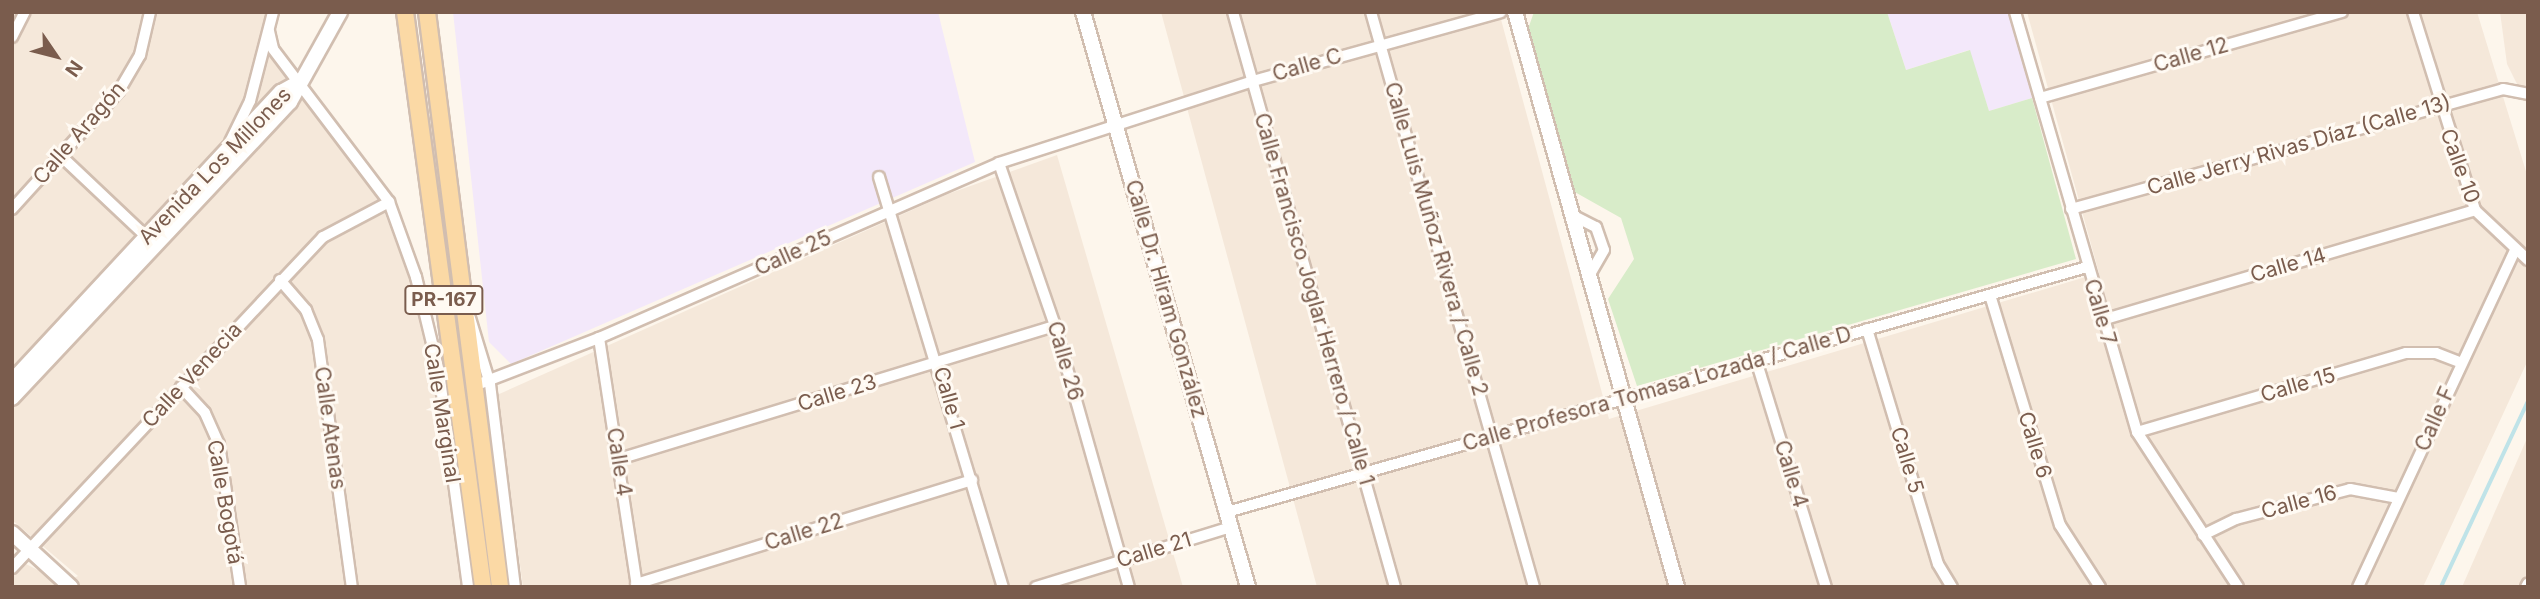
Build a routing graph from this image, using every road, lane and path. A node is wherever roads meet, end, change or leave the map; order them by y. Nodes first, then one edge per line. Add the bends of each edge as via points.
1 (25, 12) edge
2 (149, 12) edge
3 (273, 12) edge
4 (340, 12) edge
5 (405, 12) edge
6 (427, 12) edge
7 (1083, 12) edge
8 (1233, 12) edge
9 (1371, 12) edge
10 (1501, 12) edge
11 (1515, 12) edge
12 (2015, 12) edge
13 (2342, 12) edge
14 (2413, 12) edge
15 (269, 31) junction
16 (12, 37) edge
17 (1381, 45) junction
18 (1253, 81) junction
19 (299, 82) junction
20 (2528, 94) edge
21 (2040, 98) junction
22 (2439, 105) junction
23 (1115, 125) junction
24 (227, 150) junction
25 (61, 156) junction
26 (999, 163) junction
27 (879, 177) dead end
28 (388, 202) junction
29 (12, 209) edge
30 (893, 209) junction
31 (2071, 209) junction
32 (2474, 210) junction
33 (1572, 215) junction
34 (151, 241) junction
35 (2514, 252) junction
36 (2528, 260) edge
37 (2087, 267) junction
38 (1590, 276) junction
39 (280, 280) junction
40 (1990, 295) junction
41 (2102, 320) junction
42 (1055, 326) junction
43 (1867, 330) junction
44 (599, 338) junction
45 (1756, 360) junction
46 (2460, 362) junction
47 (939, 363) junction
48 (12, 381) edge
49 (482, 385) junction
50 (181, 387) junction
51 (12, 398) edge
52 (1624, 398) junction
53 (2137, 432) junction
54 (1491, 436) junction
55 (618, 459) junction
56 (1363, 472) junction
57 (972, 480) junction
58 (2398, 498) junction
59 (1229, 519) junction
60 (12, 533) edge
61 (2203, 535) junction
62 (31, 548) junction
63 (1121, 560) junction
64 (12, 568) edge
65 (636, 585) edge
66 (71, 587) edge
67 (240, 587) edge
68 (352, 587) edge
69 (468, 587) edge
70 (483, 587) edge
71 (500, 587) edge
72 (515, 587) edge
73 (1003, 587) edge
74 (1036, 587) edge
75 (1129, 587) edge
76 (1248, 587) edge
77 (1395, 587) edge
78 (1534, 587) edge
79 (1678, 587) edge
80 (1826, 587) edge
81 (1952, 587) edge
82 (2100, 587) edge
83 (2238, 587) edge
84 (2358, 587) edge

1 - 16 street
2 - 25 street, Calle Aragón via 140,55 119,91
3 - 15 street
4 - 19 street
5 - 70 main road, PR-167
6 - 49 main road, PR-167 via 465,310
7 - 23 street, Calle Dr. Hiram González
8 - 18 street, Calle Francisco Joglar Herrero / Calle 1
9 - 17 street, Calle Luis Muñoz Rivera / Calle 2
10 - 17 street, Calle C
11 - 33 street
12 - 21 street, Calle 7
13 - 21 street, Calle 12
14 - 22 street, Calle 10
15 - 19 street, Calle Marginal via 273,50
15 - 24 street via 250,101
17 - 18 street, Calle C
17 - 54 street, Calle Luis Muñoz Rivera / Calle 2
18 - 23 street, Calle C
18 - 56 street, Calle Francisco Joglar Herrero / Calle 1
19 - 24 street, Avenida Los Millones
19 - 28 street, Calle Marginal
19 - 34 street, Avenida Los Millones via 290,102
20 - 22 street, Calle Jerry Rivas Díaz (Calle 13) via 2503,89
21 - 31 street, Calle 7
22 - 31 street, Calle Jerry Rivas Díaz (Calle 13)
22 - 32 street, Calle 10
23 - 26 street, Calle 25
23 - 59 street, Calle Dr. Hiram González
24 - 34 street, Avenida Los Millones
25 - 29 street, Calle Aragón
25 - 34 street
26 - 30 street, Calle 25
26 - 42 street, Calle 26
27 - 30 street, Calle 1
28 - 39 street, Calle Venecia via 323,237
28 - 69 street, Calle Marginal via 416,277 439,372
30 - 44 street, Calle 25
30 - 47 street, Calle 1
31 - 37 street, Calle 7
32 - 35 street, Calle 10
32 - 41 street, Calle 14
33 - 38 street
33 - 38 street via 1596,227 1604,250
34 - 48 street, Avenida Los Millones
34 - 51 street, Avenida Los Millones
35 - 36 street, Calle 10
35 - 46 street, Calle F
37 - 40 street, Calle Profesora Tomasa Lozada / Calle D
37 - 41 street, Calle 7
38 - 52 street
39 - 50 street, Calle Venecia
39 - 68 street, Calle Atenas via 306,310 318,341
40 - 43 street, Calle Profesora Tomasa Lozada / Calle D
40 - 82 street, Calle 6 via 2060,525
41 - 53 street, Calle 7
42 - 47 street, Calle 23
42 - 63 street, Calle 26
43 - 45 street, Calle Profesora Tomasa Lozada / Calle D
43 - 81 street, Calle 5 via 1938,564
44 - 49 street, Calle 25
44 - 55 street, Calle 4
45 - 52 street, Calle Profesora Tomasa Lozada / Calle D
45 - 80 street, Calle 4
46 - 53 street, Calle 15 via 2436,353 2406,353
46 - 58 street, Calle F
47 - 55 street, Calle 23
47 - 57 street, Calle 1
49 - 71 main road, PR-167
49 - 72 street
50 - 62 street, Calle Venecia
50 - 67 street, Calle Bogotá via 205,413 219,444
52 - 54 street, Calle Profesora Tomasa Lozada / Calle D
52 - 79 street
53 - 61 street, Calle 7
54 - 56 street, Calle Profesora Tomasa Lozada / Calle D
54 - 78 street, Calle Luis Muñoz Rivera / Calle 2
55 - 65 street, Calle 4
56 - 59 street, Calle Profesora Tomasa Lozada / Calle D
56 - 77 street, Calle Francisco Joglar Herrero / Calle 1
57 - 65 street, Calle 22
57 - 73 street, Calle 1
58 - 61 street, Calle 16 via 2350,489 2236,519
58 - 84 street, Calle F
59 - 63 street, Calle 21
59 - 76 street, Calle Dr. Hiram González
60 - 62 street
61 - 83 street, Calle 7
62 - 64 street, Calle Venecia
62 - 66 street
63 - 74 street, Calle 21
63 - 75 street, Calle 26

